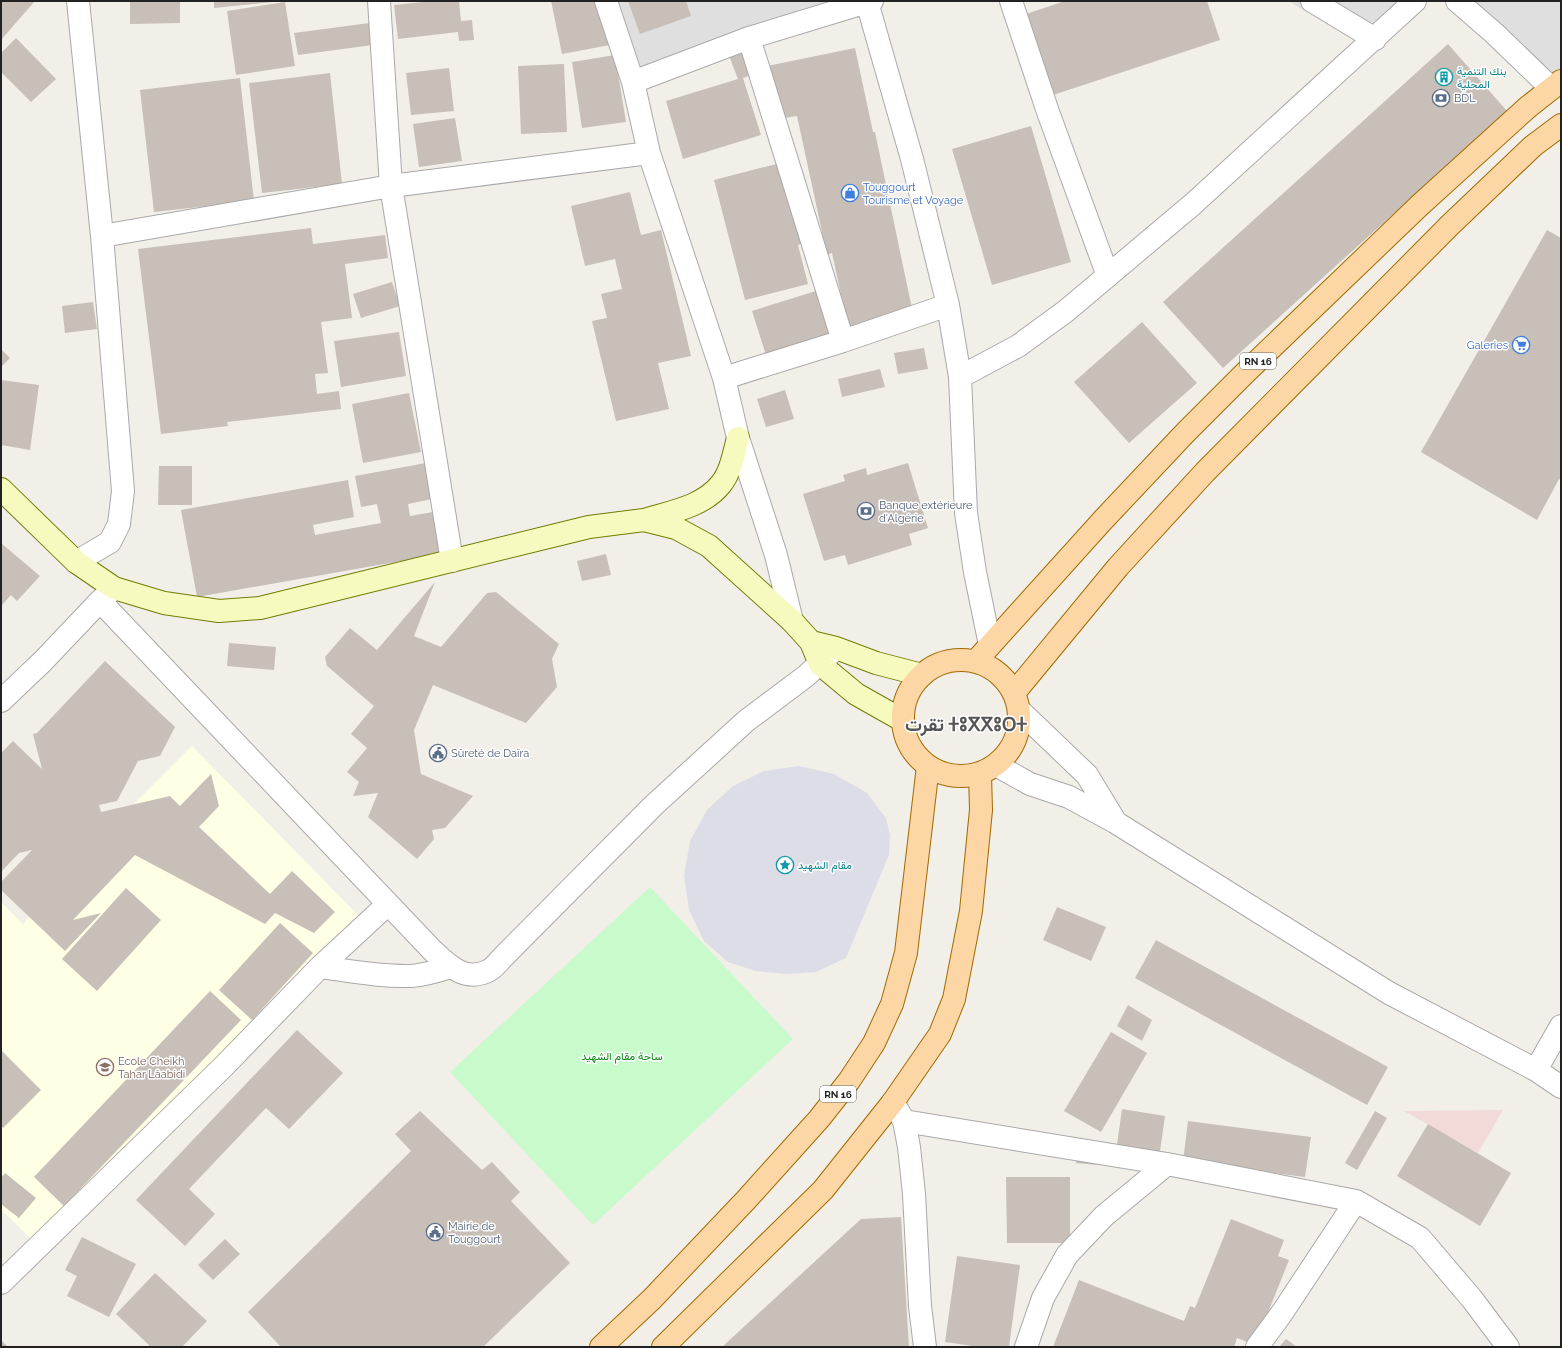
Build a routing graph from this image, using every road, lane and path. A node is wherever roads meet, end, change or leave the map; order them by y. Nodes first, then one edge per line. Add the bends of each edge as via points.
1 (78, 1) edge
2 (379, 1) edge
3 (606, 1) edge
4 (869, 1) edge
5 (1011, 1) edge
6 (1312, 1) edge
7 (1415, 1) edge
8 (1457, 1) edge
9 (750, 38) junction
10 (1375, 39) junction
11 (633, 82) junction
12 (1556, 85) edge
13 (1561, 125) edge
14 (649, 153) junction
15 (391, 186) junction
16 (102, 236) junction
17 (1108, 276) junction
18 (948, 305) junction
19 (843, 341) junction
20 (960, 377) junction
21 (724, 378) junction
22 (738, 438) junction
23 (1, 489) edge
24 (644, 520) junction
25 (452, 561) junction
26 (76, 562) junction
27 (107, 595) junction
28 (792, 621) junction
29 (811, 642) junction
30 (990, 645) junction
31 (836, 648) junction
32 (975, 662) junction
33 (820, 664) junction
34 (922, 675) junction
35 (1, 701) edge
36 (1016, 701) junction
37 (902, 720) junction
38 (928, 766) junction
39 (988, 769) junction
40 (1115, 822) junction
41 (388, 904) junction
42 (320, 967) junction
43 (450, 967) junction
44 (1561, 1026) edge
45 (1536, 1070) junction
46 (1561, 1088) edge
47 (898, 1112) junction
48 (1167, 1164) junction
49 (1356, 1201) junction
50 (1, 1283) edge
51 (601, 1347) edge
52 (663, 1347) edge
53 (925, 1347) edge
54 (1026, 1347) edge
55 (1257, 1347) edge
56 (1508, 1347) edge

1 - 16 street
2 - 15 street
3 - 11 street
4 - 9 street
4 - 18 street via 912,158
5 - 17 street via 1048,112
6 - 10 street
7 - 10 street
8 - 12 street
9 - 11 street
9 - 19 street
10 - 17 street via 1193,204
11 - 14 street
12 - 30 main road, RN 16 via 1528,107 1420,205 1234,384 1103,520
13 - 36 main road via 1533,146 1450,225 1204,472 1118,567
14 - 15 street
14 - 21 street
15 - 16 street
15 - 25 street
16 - 26 street via 123,491 122,510 119,524 110,542
17 - 20 street via 1018,346
18 - 19 street
18 - 20 street
19 - 21 street
20 - 30 street via 966,513
21 - 22 street
22 - 24 main road via 731,466 722,484 707,498 680,510
22 - 28 street via 776,555
23 - 26 main road
24 - 25 main road via 589,527
24 - 28 main road via 676,528 709,546
25 - 27 main road via 260,608 219,611
26 - 27 main road
27 - 35 street
27 - 41 street
28 - 29 main road
29 - 31 main road
29 - 33 main road
30 - 32 main road, RN 16
31 - 33 street
31 - 34 main road via 876,663
32 - 34 main road via 959,660 941,664
32 - 36 main road via 992,668 1005,679
33 - 37 main road via 856,694
33 - 43 street via 762,708 665,794 489,970 474,975 463,974
34 - 37 main road via 912,685 905,702
36 - 39 main road via 1019,727 1015,741 1007,755
36 - 40 street via 1087,776
37 - 38 main road via 906,738 915,754
38 - 39 main road via 945,774 962,776
38 - 51 main road, RN 16 via 906,953 892,1004 874,1043 849,1081 819,1119 657,1294
39 - 40 street via 1068,797
39 - 47 main road via 981,810 971,911 954,999 940,1034
40 - 45 street via 1389,993
41 - 42 street
41 - 43 street
42 - 43 street via 380,975 412,976
42 - 50 street via 224,1066
44 - 45 street
45 - 46 street
47 - 48 street
47 - 52 main road via 823,1190
47 - 53 street via 914,1194 920,1306
48 - 49 street
48 - 54 street via 1104,1216 1067,1255 1043,1298
49 - 55 street
49 - 56 street via 1420,1238 1472,1299

